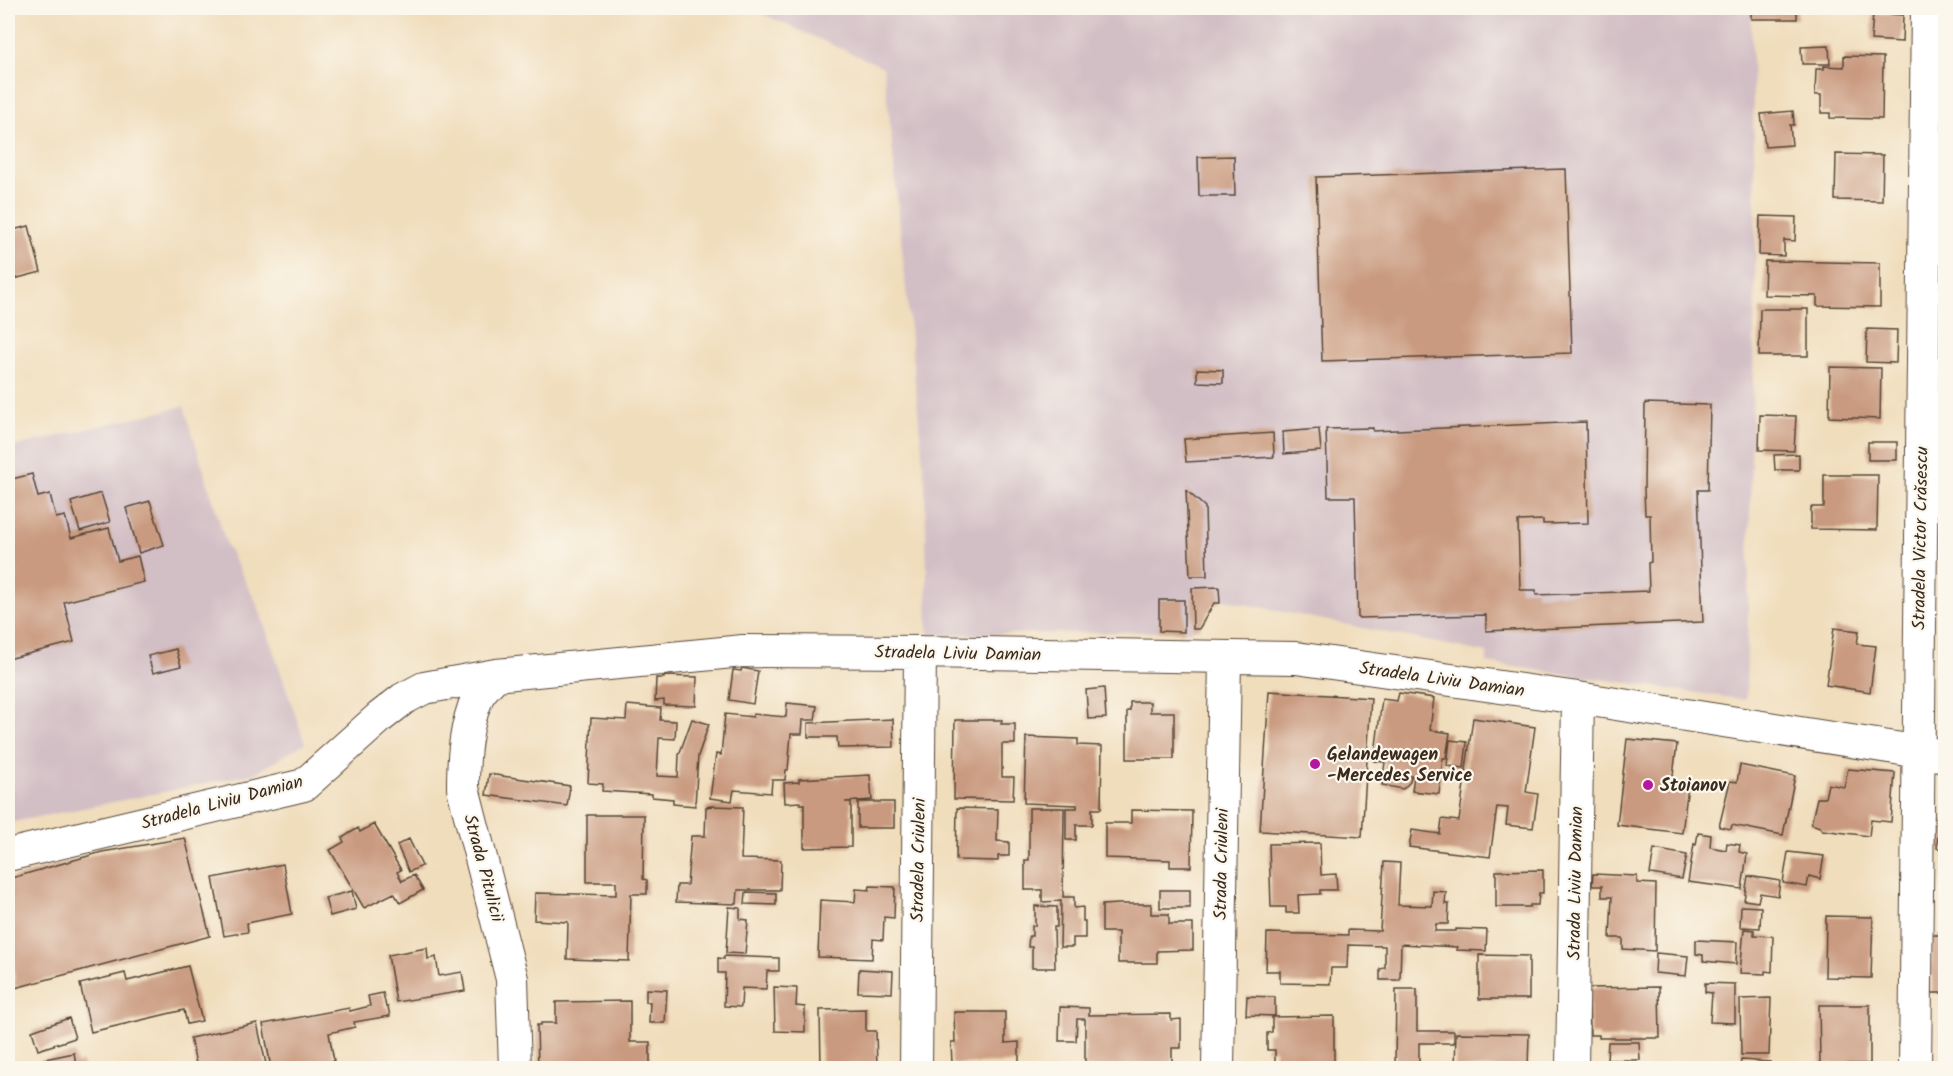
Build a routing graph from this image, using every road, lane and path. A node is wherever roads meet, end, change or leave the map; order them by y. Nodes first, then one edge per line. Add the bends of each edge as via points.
1 (1927, 8) edge
2 (920, 652) junction
3 (1225, 658) junction
4 (495, 675) junction
5 (1578, 698) junction
6 (1932, 754) edge
7 (8, 855) edge
8 (515, 1068) edge
9 (916, 1068) edge
10 (1218, 1068) edge
11 (1572, 1068) edge
12 (1915, 1068) edge

1 - 6 street, Stradela Victor Crăsescu
2 - 3 street, Stradela Liviu Damian
2 - 4 street, Stradela Liviu Damian via 743,651
2 - 9 street, Stradela Criuleni
3 - 5 street, Stradela Liviu Damian via 1296,658
3 - 10 street, Strada Criuleni
4 - 7 street, Stradela Liviu Damian via 424,688 403,699 304,785
4 - 8 street, Strada Pitulicii via 478,695 468,728 463,788 512,979
5 - 6 street, Stradela Liviu Damian
5 - 11 street, Strada Liviu Damian
6 - 12 street, Stradela Victor Crăsescu

